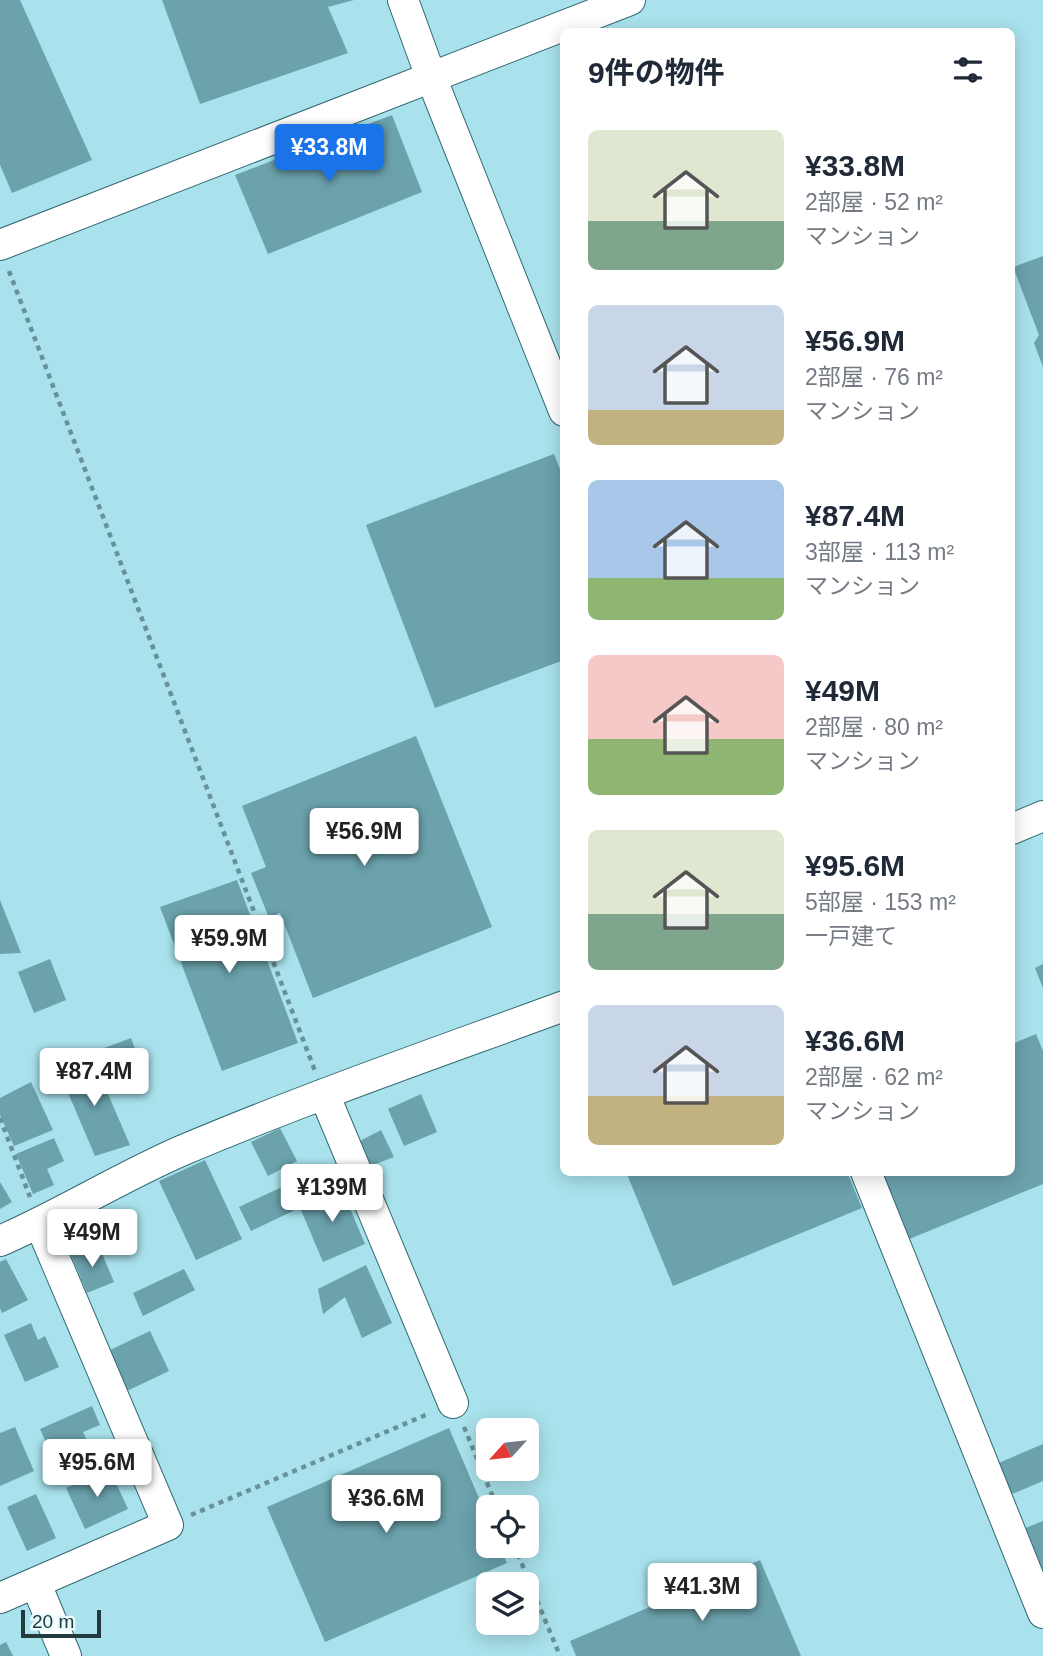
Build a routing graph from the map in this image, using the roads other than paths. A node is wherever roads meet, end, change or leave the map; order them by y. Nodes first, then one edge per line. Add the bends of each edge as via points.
1 (403, 0) edge
2 (630, 0) edge
3 (431, 77) junction
4 (2, 253) edge
5 (560, 401) edge
6 (1043, 816) edge
7 (1015, 828) edge
8 (560, 1007) edge
9 (324, 1094) junction
10 (868, 1176) edge
11 (40, 1224) junction
12 (0, 1241) edge
13 (453, 1403) road end
14 (36, 1584) junction
15 (0, 1598) edge
16 (1043, 1613) edge
17 (66, 1656) edge

1 - 3 street
2 - 3 street
3 - 4 street
3 - 5 street
6 - 7 street
8 - 9 street
9 - 11 street via 178,1152
9 - 13 street
10 - 16 street
11 - 12 street
11 - 14 street via 168,1525
14 - 15 street
14 - 17 street

